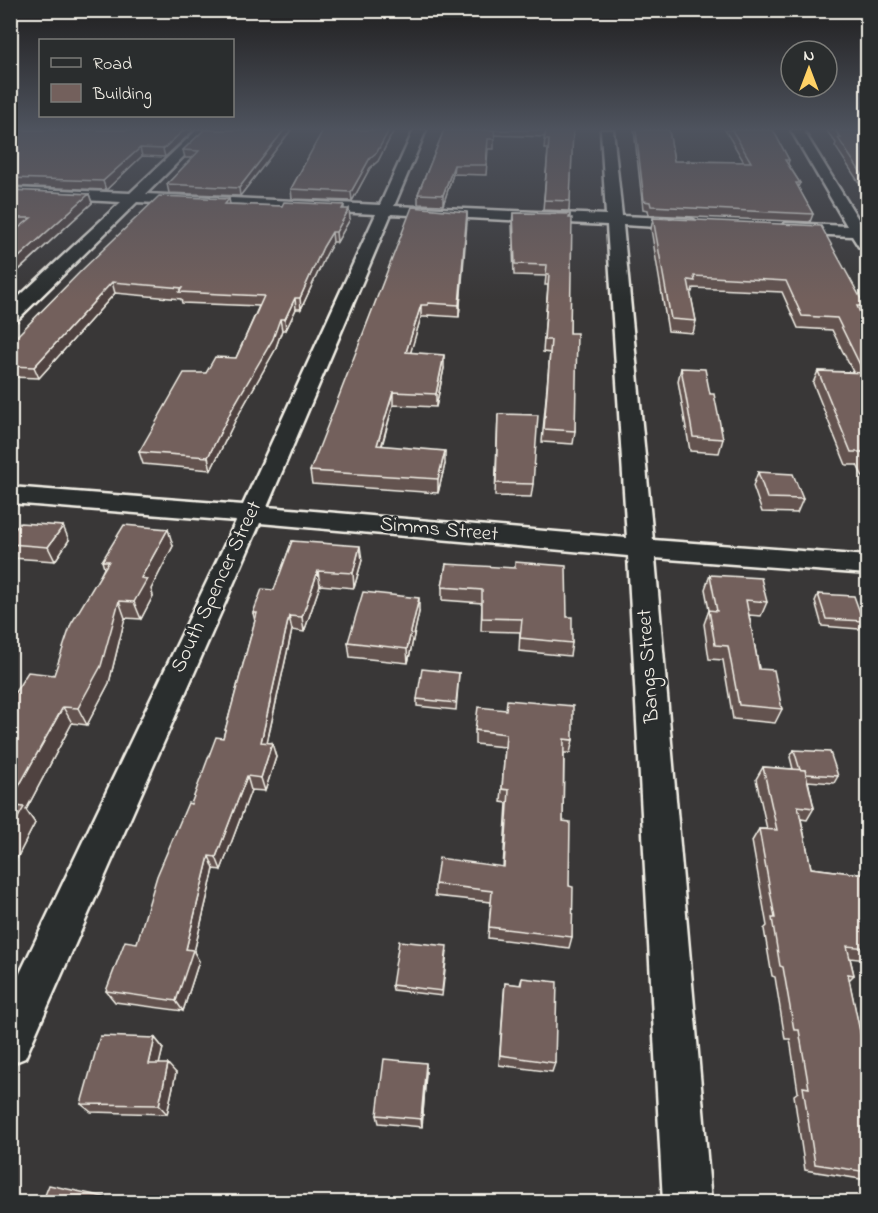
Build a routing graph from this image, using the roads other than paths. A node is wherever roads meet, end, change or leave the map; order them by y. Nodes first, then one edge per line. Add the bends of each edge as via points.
1 (146, 187) edge
2 (396, 187) edge
3 (611, 187) edge
4 (833, 187) edge
5 (10, 192) edge
6 (135, 197) junction
7 (386, 210) junction
8 (613, 220) junction
9 (704, 224) edge
10 (774, 227) edge
11 (862, 231) edge
12 (867, 249) edge
13 (10, 316) edge
14 (10, 495) edge
15 (250, 514) junction
16 (641, 548) junction
17 (867, 565) edge
18 (10, 1043) edge
19 (687, 1203) edge

1 - 6 street
2 - 7 street, South Spencer Street
3 - 8 street, Bangs Street
4 - 11 street
5 - 6 street
6 - 7 street
6 - 13 street
7 - 8 street
7 - 15 street, South Spencer Street
8 - 9 street
8 - 16 street, Bangs Street
10 - 11 street
11 - 12 street
14 - 15 street, Simms Street
15 - 16 street, Simms Street
15 - 18 street, South Spencer Street
16 - 17 street, Simms Street
16 - 19 street, Bangs Street

